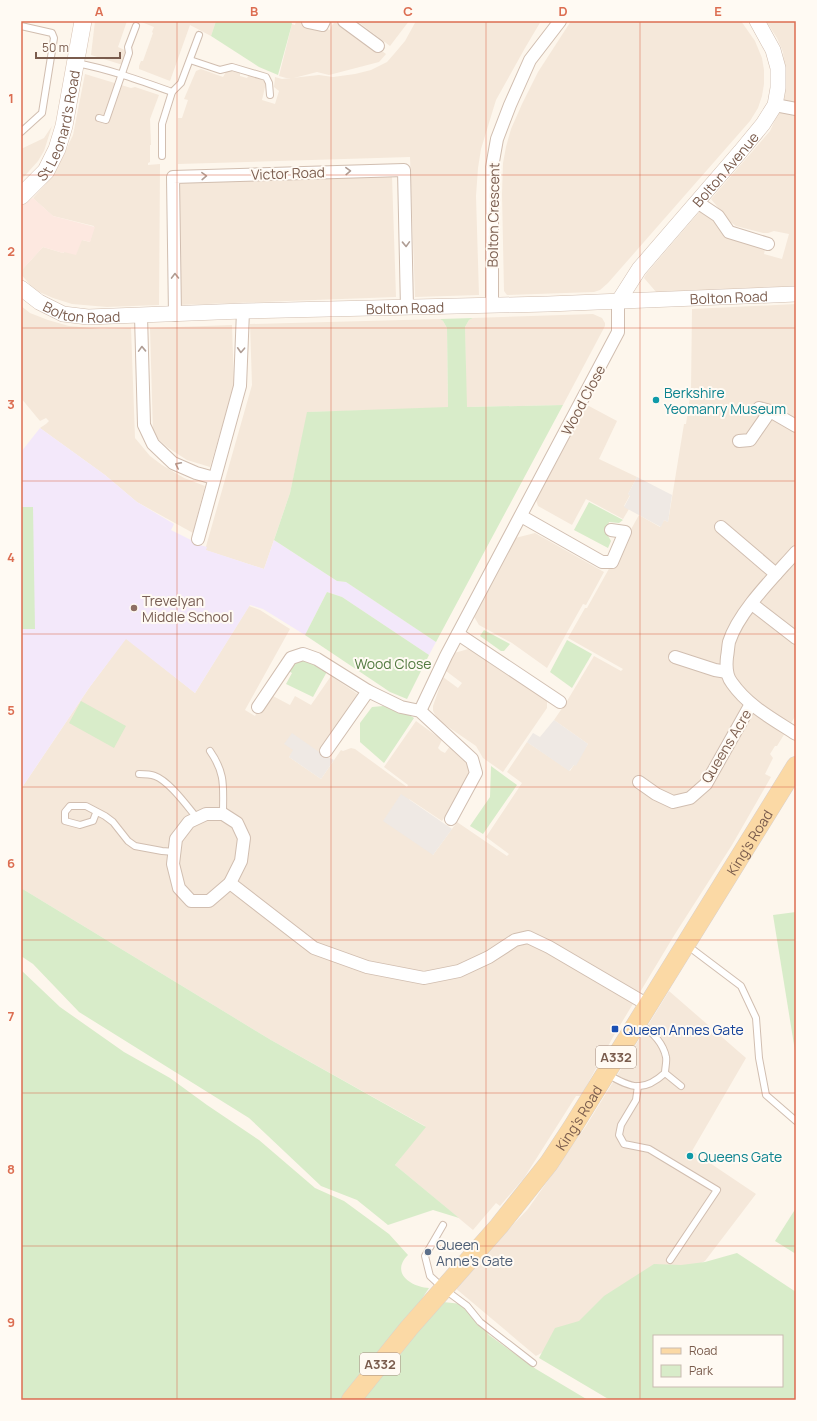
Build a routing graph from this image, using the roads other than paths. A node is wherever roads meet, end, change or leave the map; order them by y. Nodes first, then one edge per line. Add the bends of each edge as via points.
1 (82, 21) edge
2 (324, 21) edge
3 (344, 21) edge
4 (560, 21) edge
5 (757, 21) edge
6 (308, 22) edge
7 (21, 26) edge
8 (136, 26) dead end
9 (199, 35) dead end
10 (378, 46) dead end
11 (190, 60) junction
12 (76, 63) junction
13 (122, 75) junction
14 (172, 92) junction
15 (270, 95) dead end
16 (774, 105) junction
17 (796, 109) edge
18 (99, 118) dead end
19 (21, 132) edge
20 (162, 156) dead end
21 (21, 196) edge
22 (697, 202) junction
23 (768, 244) dead end
24 (21, 288) edge
25 (796, 294) edge
26 (618, 302) junction
27 (492, 306) junction
28 (407, 308) junction
29 (243, 311) junction
30 (176, 315) junction
31 (141, 316) junction
32 (796, 426) edge
33 (739, 441) dead end
34 (214, 478) junction
35 (522, 516) junction
36 (721, 527) dead end
37 (611, 530) dead end
38 (198, 539) dead end
39 (796, 552) edge
40 (776, 574) junction
41 (752, 604) junction
42 (458, 634) junction
43 (796, 638) edge
44 (675, 657) dead end
45 (727, 672) junction
46 (368, 691) junction
47 (560, 702) dead end
48 (751, 704) junction
49 (258, 707) dead end
50 (420, 711) junction
51 (796, 734) edge
52 (210, 751) dead end
53 (326, 751) dead end
54 (796, 766) edge
55 (139, 774) dead end
56 (639, 782) dead end
57 (96, 813) junction
58 (223, 814) junction
59 (197, 818) junction
60 (450, 819) dead end
61 (174, 852) junction
62 (230, 884) junction
63 (686, 943) junction
64 (648, 1005) junction
65 (638, 1022) junction
66 (606, 1073) junction
67 (665, 1073) junction
68 (638, 1086) junction
69 (682, 1086) dead end
70 (796, 1121) edge
71 (443, 1225) dead end
72 (670, 1260) dead end
73 (444, 1289) junction
74 (533, 1363) dead end
75 (351, 1400) edge

1 - 12 main road, St Leonard's Road
2 - 6 street via 322,25
3 - 10 street
4 - 27 street, Bolton Crescent via 530,60 498,139 492,168
5 - 16 street, Bolton Avenue via 773,50 778,68 778,88
7 - 19 lane via 52,33 54,38 42,113
8 - 13 lane
9 - 11 lane
11 - 14 lane via 181,83
11 - 15 lane via 220,70 232,68 266,77
12 - 13 lane
12 - 21 main road, St Leonard's Road via 57,149 46,171
13 - 14 lane
13 - 18 lane via 106,120
14 - 20 lane via 162,124
16 - 17 street
16 - 22 street, Bolton Avenue via 763,124
22 - 23 street via 718,216 729,232
22 - 26 street, Bolton Avenue via 639,269
24 - 31 street, Bolton Road via 39,302 63,314 88,317
25 - 26 street, Bolton Road
26 - 27 street, Bolton Road
26 - 35 street, Wood Close via 618,332
27 - 28 street, Bolton Road
28 - 29 street, Bolton Road
30 -> 28 street, Victor Road via 173,177 348,171 404,170
29 - 30 street, Bolton Road
29 -> 34 street via 240,386
30 - 31 street, Bolton Road
34 -> 31 street via 173,463 153,444 144,425
32 - 33 street via 765,410 750,440
34 - 38 street
35 - 37 street via 602,562 612,562 625,532
35 - 42 street, Wood Close
36 - 40 street
39 - 40 street
40 - 41 street
41 - 43 street
41 - 45 street via 737,624 729,642
42 - 47 street
42 - 50 street, Wood Close
44 - 45 street
45 - 48 street, Queens Acre via 731,682
46 - 49 street via 317,659 303,654 291,658
46 - 50 street via 401,707
46 - 53 street
48 - 51 street, Queens Acre
48 - 56 street, Queens Acre via 706,784 690,798 673,802
50 - 60 street via 472,759 476,773
52 - 58 lane via 222,771
54 - 63 main road, King's Road / A332
55 - 59 lane via 155,776 166,784
57 - 57 lane via 86,806 70,806 65,812 65,821 80,825 93,821
57 - 61 lane via 105,816 136,846
58 - 59 street via 206,814
58 - 62 street via 237,823 244,838 241,861
59 - 61 street via 189,822 176,839
61 - 62 street via 173,864 179,888 191,901 209,901
62 - 64 street via 314,948 367,967 424,978 458,971 490,957 515,940 528,937
63 - 64 main road, King's Road / A332
63 - 70 lane via 741,986 756,1018 759,1058 766,1095
64 - 65 main road, King's Road / A332
65 - 66 main road, King's Road / A332
65 - 67 lane via 655,1036 661,1045 666,1057
66 - 68 lane via 631,1086
66 - 73 main road, King's Road / A332 via 549,1163
67 - 68 lane via 655,1081
67 - 69 lane
68 - 72 lane via 636,1100 620,1125 619,1135 624,1144 649,1149 717,1190
71 - 73 lane via 425,1256 430,1276
73 - 74 lane via 467,1306 480,1322
73 - 75 main road, King's Road / A332

